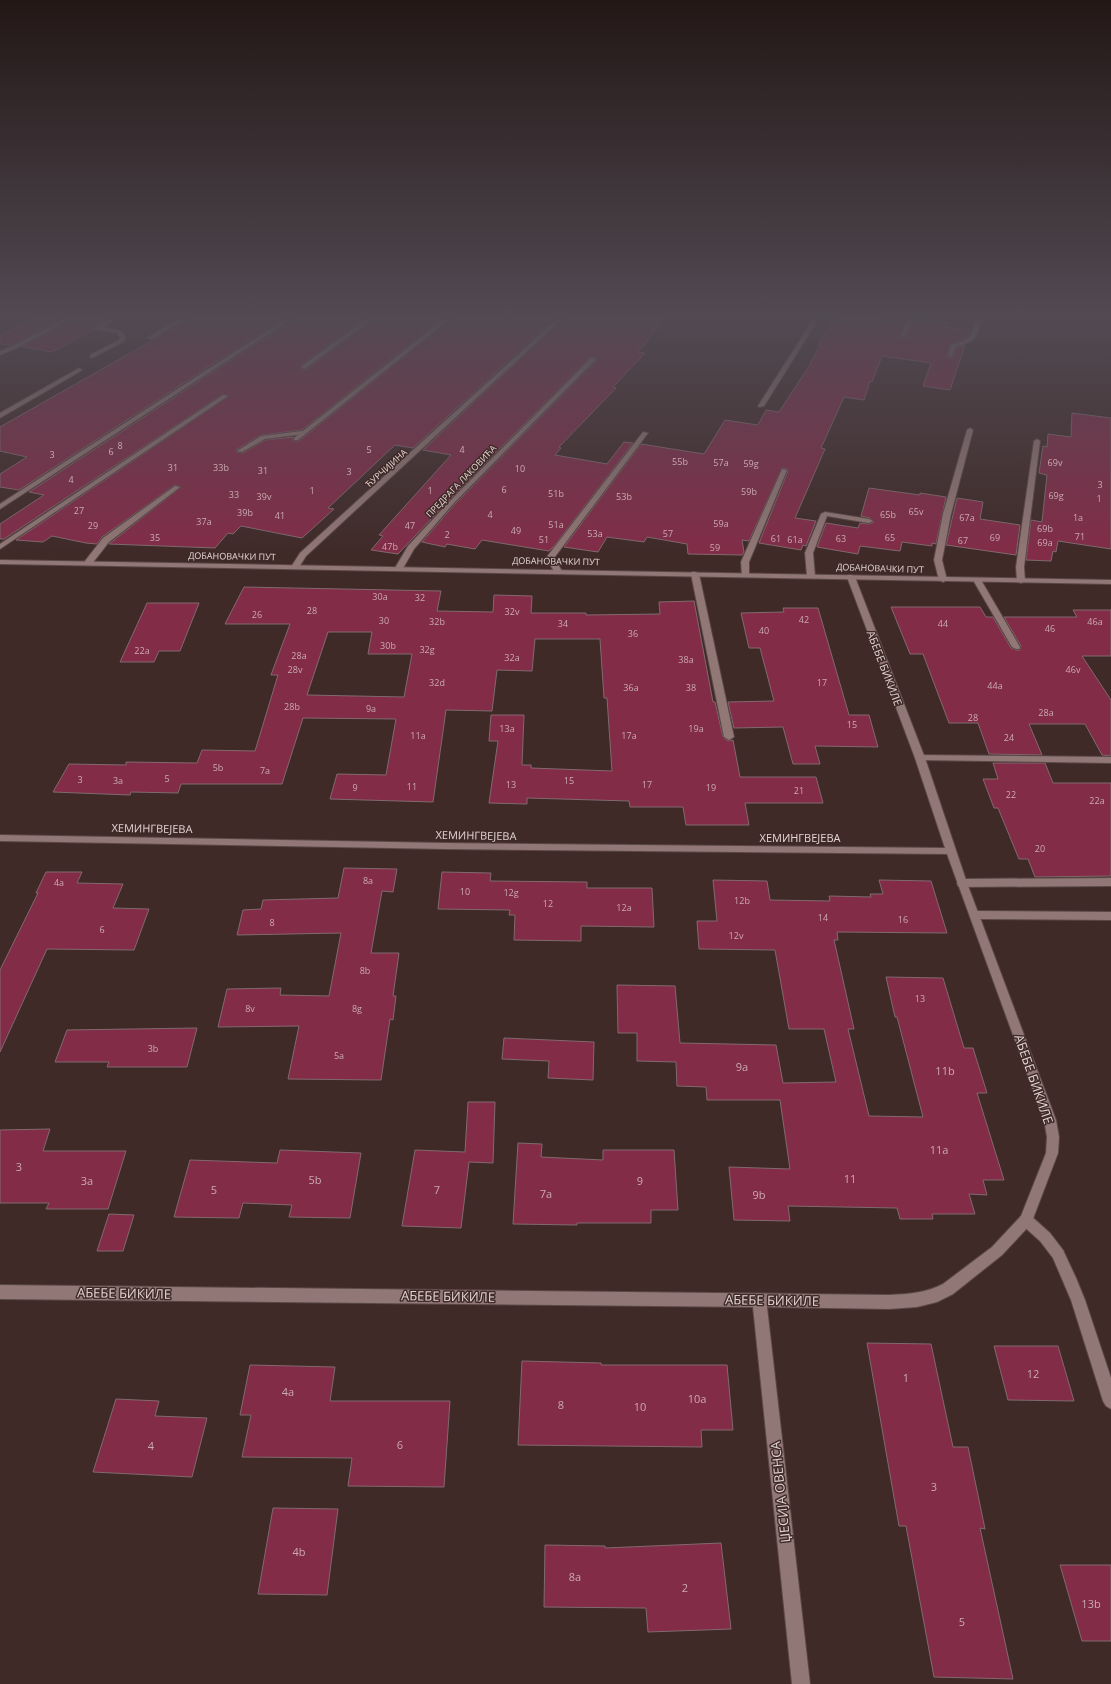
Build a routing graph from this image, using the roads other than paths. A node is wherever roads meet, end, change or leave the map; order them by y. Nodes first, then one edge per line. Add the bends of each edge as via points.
1 (33, 397) edge
2 (170, 397) edge
3 (224, 397) edge
4 (349, 397) edge
5 (475, 397) edge
6 (556, 397) edge
7 (767, 397) edge
8 (761, 406) dead end
9 (0, 416) edge
10 (970, 430) dead end
11 (302, 433) junction
12 (645, 433) dead end
13 (296, 439) dead end
14 (1037, 441) dead end
15 (240, 451) dead end
16 (784, 470) dead end
17 (177, 487) dead end
18 (0, 507) edge
19 (869, 521) dead end
20 (0, 547) edge
21 (0, 562) edge
22 (88, 563) junction
23 (295, 567) junction
24 (399, 568) junction
25 (558, 571) junction
26 (695, 574) junction
27 (745, 575) junction
28 (811, 576) junction
29 (851, 578) junction
30 (943, 580) junction
31 (977, 580) junction
32 (1021, 581) junction
33 (1111, 582) edge
34 (1016, 647) dead end
35 (729, 737) dead end
36 (920, 758) junction
37 (1111, 760) edge
38 (0, 838) edge
39 (951, 851) junction
40 (962, 882) junction
41 (1111, 882) edge
42 (975, 915) junction
43 (1111, 916) edge
44 (1026, 1220) junction
45 (0, 1292) edge
46 (759, 1300) junction
47 (1111, 1401) edge
48 (801, 1684) edge

1 - 9 street
2 - 18 street
3 - 20 street
4 - 11 street
5 - 23 street, ЋУРЧИЈИНА via 302,555
6 - 24 street, ПРЕДРАГА ЛАКОВИЋА via 452,502 411,548
7 - 8 street
10 - 30 street via 947,514 938,560
11 - 13 street
11 - 15 street via 263,437
12 - 25 street via 550,558
14 - 32 street via 1020,567
16 - 27 street via 745,562
17 - 22 street via 106,540
19 - 28 street via 825,514 809,553
21 - 22 street, ДОБАНОВАЧКИ ПУТ
22 - 23 street, ДОБАНОВАЧКИ ПУТ
23 - 24 street, ДОБАНОВАЧКИ ПУТ
24 - 25 street, ДОБАНОВАЧКИ ПУТ
25 - 26 street, ДОБАНОВАЧКИ ПУТ
26 - 27 street, ДОБАНОВАЧКИ ПУТ
26 - 35 street
27 - 28 street, ДОБАНОВАЧКИ ПУТ
28 - 29 street, ДОБАНОВАЧКИ ПУТ
29 - 30 street, ДОБАНОВАЧКИ ПУТ
29 - 36 street, АБЕБЕ БИКИЛЕ
30 - 31 street, ДОБАНОВАЧКИ ПУТ
31 - 32 street, ДОБАНОВАЧКИ ПУТ
31 - 34 street
32 - 33 street, ДОБАНОВАЧКИ ПУТ
36 - 37 street
36 - 39 street, АБЕБЕ БИКИЛЕ
38 - 39 street, ХЕМИНГВЕЈЕВА
39 - 40 street, АБЕБЕ БИКИЛЕ
40 - 41 street
40 - 42 street, АБЕБЕ БИКИЛЕ
42 - 43 street
42 - 44 street, АБЕБЕ БИКИЛЕ via 1050,1120 1053,1137 1052,1153
44 - 46 street, АБЕБЕ БИКИЛЕ via 997,1251 971,1273 937,1295 917,1300 889,1302
44 - 47 street via 1045,1237 1058,1254 1078,1300
45 - 46 street, АБЕБЕ БИКИЛЕ
46 - 48 street, ЏЕСИЈА ОВЕНСА

